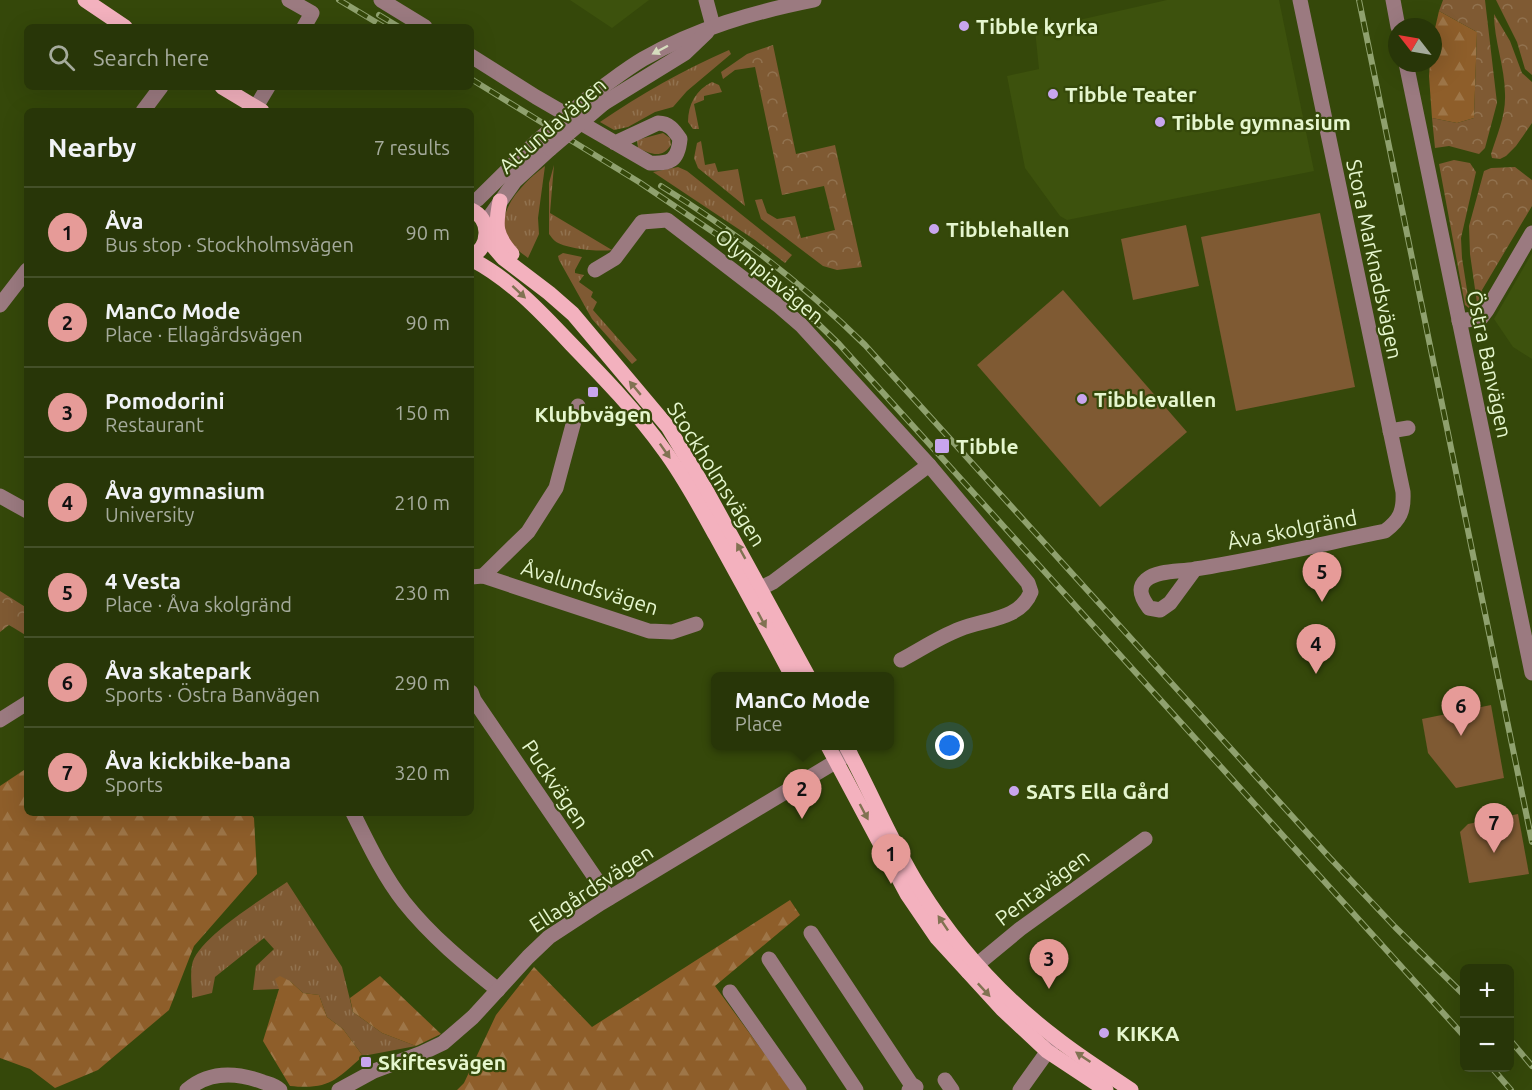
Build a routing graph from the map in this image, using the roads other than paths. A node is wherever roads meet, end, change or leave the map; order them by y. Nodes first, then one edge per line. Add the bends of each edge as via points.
1 (85, 0) edge
2 (289, 0) edge
3 (381, 0) edge
4 (706, 0) edge
5 (814, 0) edge
6 (1300, 0) edge
7 (1393, 0) edge
8 (1396, 18) edge
9 (120, 24) edge
10 (306, 24) edge
11 (420, 24) edge
12 (713, 26) junction
13 (474, 58) edge
14 (1408, 72) edge
15 (159, 90) edge
16 (227, 90) edge
17 (267, 90) edge
18 (146, 108) edge
19 (257, 108) edge
20 (259, 108) edge
21 (615, 143) dead end
22 (543, 145) junction
23 (474, 201) edge
24 (500, 201) junction
25 (474, 212) edge
26 (485, 231) junction
27 (1532, 233) edge
28 (474, 255) edge
29 (474, 260) edge
30 (596, 270) dead end
31 (24, 274) edge
32 (549, 293) junction
33 (0, 305) edge
34 (1460, 321) junction
35 (578, 406) dead end
36 (1408, 428) dead end
37 (1390, 431) junction
38 (929, 465) junction
39 (0, 496) edge
40 (24, 508) edge
41 (1395, 524) joint
42 (1195, 569) dead end
43 (477, 577) edge
44 (755, 592) junction
45 (696, 624) dead end
46 (901, 660) dead end
47 (790, 672) edge
48 (805, 672) edge
49 (1532, 672) edge
50 (474, 700) edge
51 (24, 705) edge
52 (0, 720) edge
53 (830, 750) edge
54 (847, 750) edge
55 (849, 750) edge
56 (836, 760) junction
57 (354, 816) edge
58 (1145, 839) dead end
59 (609, 898) junction
60 (811, 933) dead end
61 (769, 958) dead end
62 (972, 968) junction
63 (498, 990) junction
64 (730, 992) dead end
65 (1052, 1045) junction
66 (915, 1089) edge
67 (187, 1090) edge
68 (280, 1090) edge
69 (339, 1090) edge
70 (799, 1090) edge
71 (856, 1090) edge
72 (1020, 1090) edge
73 (1106, 1090) edge
74 (1131, 1090) edge

1 - 9 main road
2 - 10 street via 312,13
3 - 11 street
4 - 12 street
5 - 12 street, Attundavägen
6 - 37 street, Stora Marknadsvägen
7 - 8 street
12 - 22 street, Attundavägen, bridge via 685,53 599,98
13 - 21 street
14 - 34 street, Östra Banvägen
15 - 18 street
16 - 19 main road
17 - 20 street
22 - 23 street, Attundavägen
22 - 24 street, Attundavägen
24 - 26 street, Attundavägen
24 - 32 main road via 496,225 501,241
25 - 26 main road, Stockholmsvägen
26 - 28 main road via 483,247
26 - 32 main road, Stockholmsvägen via 503,258
27 - 34 street via 1481,318
29 -> 44 main road, Stockholmsvägen via 494,270 515,289 633,409 672,462
30 - 38 street, Olympiavägen via 615,258 642,222 667,220 801,326
31 - 33 street
44 -> 32 main road, Stockholmsvägen via 706,490 668,427 573,314
34 - 49 street, Östra Banvägen
35 - 43 street via 556,488 528,532
36 - 37 street
37 - 41 street, Stora Marknadsvägen via 1404,506
38 - 44 street
38 - 46 street, Olympiavägen via 1028,583 1031,592 1028,601 1009,615 959,630
39 - 40 street
41 - 42 street, Åva skolgränd via 1385,531
43 - 45 street, Åvalundsvägen via 649,631 672,632
44 -> 47 main road, Stockholmsvägen
44 - 48 main road, Stockholmsvägen
50 - 59 street, Puckvägen
51 - 52 street
53 - 56 main road
54 - 56 street, Ellagårdsvägen
62 -> 55 main road via 918,886
56 - 59 street, Ellagårdsvägen
56 -> 62 main road via 907,894 937,938
57 - 63 street via 402,899 459,960
58 - 62 street, Pentavägen
59 - 63 street, Ellagårdsvägen via 549,937
60 - 66 street
61 - 71 street
62 - 65 main road via 1010,1000
63 - 69 street, Ellagårdsvägen via 442,1042
64 - 70 street
65 - 72 street
65 - 73 main road
74 -> 65 main road
67 - 68 street via 216,1075 231,1075 253,1078

